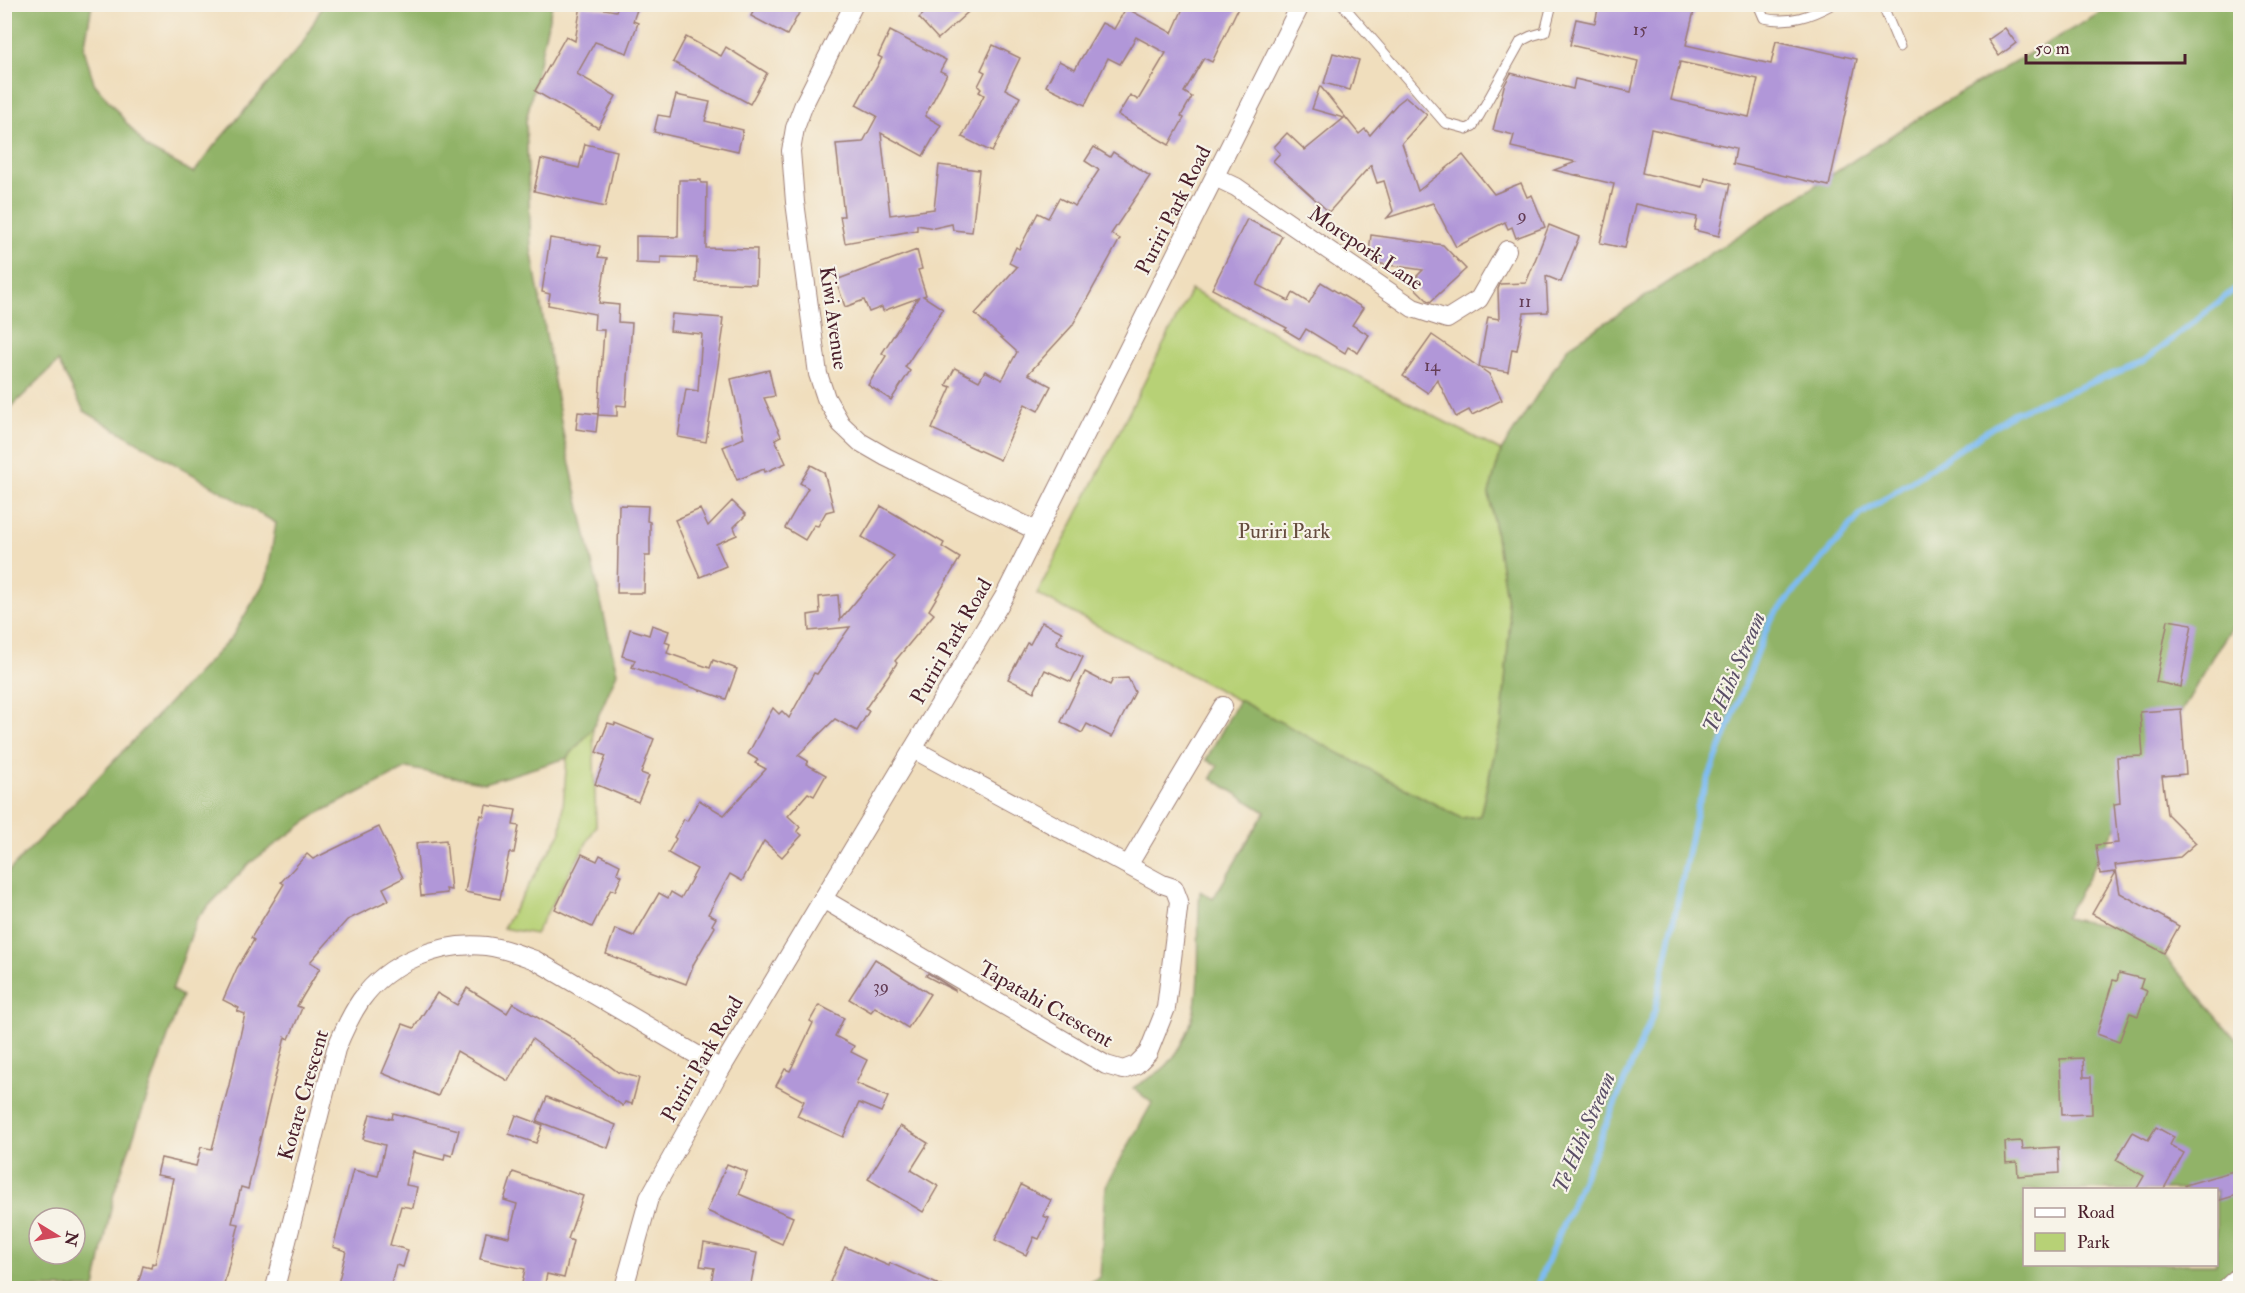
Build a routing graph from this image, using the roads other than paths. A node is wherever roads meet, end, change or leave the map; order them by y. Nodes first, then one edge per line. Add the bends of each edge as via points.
1 (854, 4) edge
2 (1301, 4) edge
3 (1342, 4) edge
4 (1552, 4) edge
5 (1758, 4) edge
6 (1833, 4) edge
7 (1882, 4) edge
8 (1900, 46) dead end
9 (1215, 177) junction
10 (1507, 250) dead end
11 (1037, 531) junction
12 (1223, 706) dead end
13 (913, 749) junction
14 (1129, 864) junction
15 (823, 900) junction
16 (722, 1069) junction
17 (2241, 1275) edge
18 (275, 1288) edge
19 (624, 1288) edge
20 (2226, 1288) edge

1 - 11 street, Kiwi Avenue via 804,104 791,151 818,374 826,398 841,424 860,442
2 - 9 street, Puriri Park Road
3 - 4 lane via 1445,123 1467,129 1473,126 1521,41 1545,32
5 - 6 lane via 1764,18 1775,21 1815,14
7 - 8 lane
9 - 10 street, Morepork Lane via 1236,187 1413,308 1447,319 1479,299
9 - 11 street, Puriri Park Road
11 - 13 street, Puriri Park Road via 1004,597
12 - 14 street
13 - 14 street, Tapatahi Crescent
13 - 15 street, Puriri Park Road
14 - 15 street, Tapatahi Crescent via 1174,888 1179,901 1166,1008 1148,1053 1136,1065 1123,1070 1106,1065
15 - 16 street, Puriri Park Road
16 - 18 street, Kotare Crescent via 535,960 510,951 459,945 408,961 362,998 336,1049
16 - 19 street, Puriri Park Road via 649,1198
17 - 20 street

